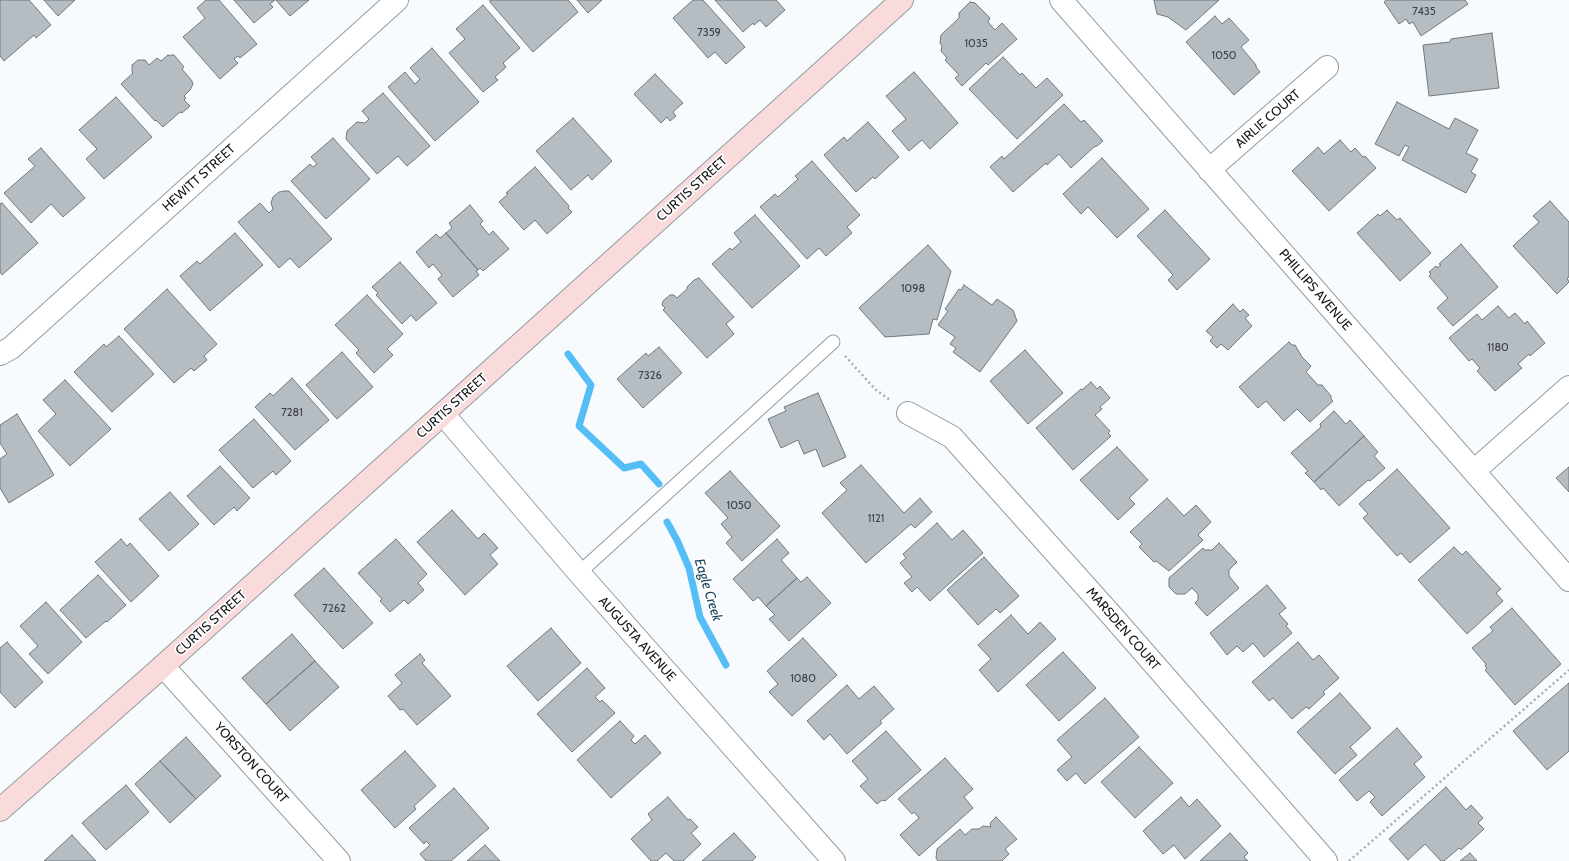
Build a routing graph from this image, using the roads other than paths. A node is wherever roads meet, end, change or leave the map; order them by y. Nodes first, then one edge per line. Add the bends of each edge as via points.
1 (397, 0) edge
2 (902, 0) edge
3 (1061, 0) edge
4 (1327, 67) dead end
5 (1209, 170) junction
6 (833, 342) road end
7 (0, 354) edge
8 (1569, 387) edge
9 (908, 413) road end
10 (443, 414) junction
11 (1474, 471) junction
12 (578, 573) junction
13 (1569, 580) edge
14 (163, 666) junction
15 (0, 810) edge
16 (339, 861) edge
17 (834, 861) edge
18 (1326, 861) edge

1 - 7 street, HEWITT STREET via 11,348
2 - 10 street, CURTIS STREET
3 - 5 street, PHILLIPS AVENUE
4 - 5 street, AIRLIE COURT
5 - 11 street, PHILLIPS AVENUE
6 - 12 lane
8 - 11 street
9 - 18 street, MARSDEN COURT via 952,437
10 - 12 street, AUGUSTA AVENUE
10 - 14 street, CURTIS STREET
11 - 13 street, PHILLIPS AVENUE
12 - 17 street, AUGUSTA AVENUE
14 - 15 street, CURTIS STREET
14 - 16 street, YORSTON COURT

